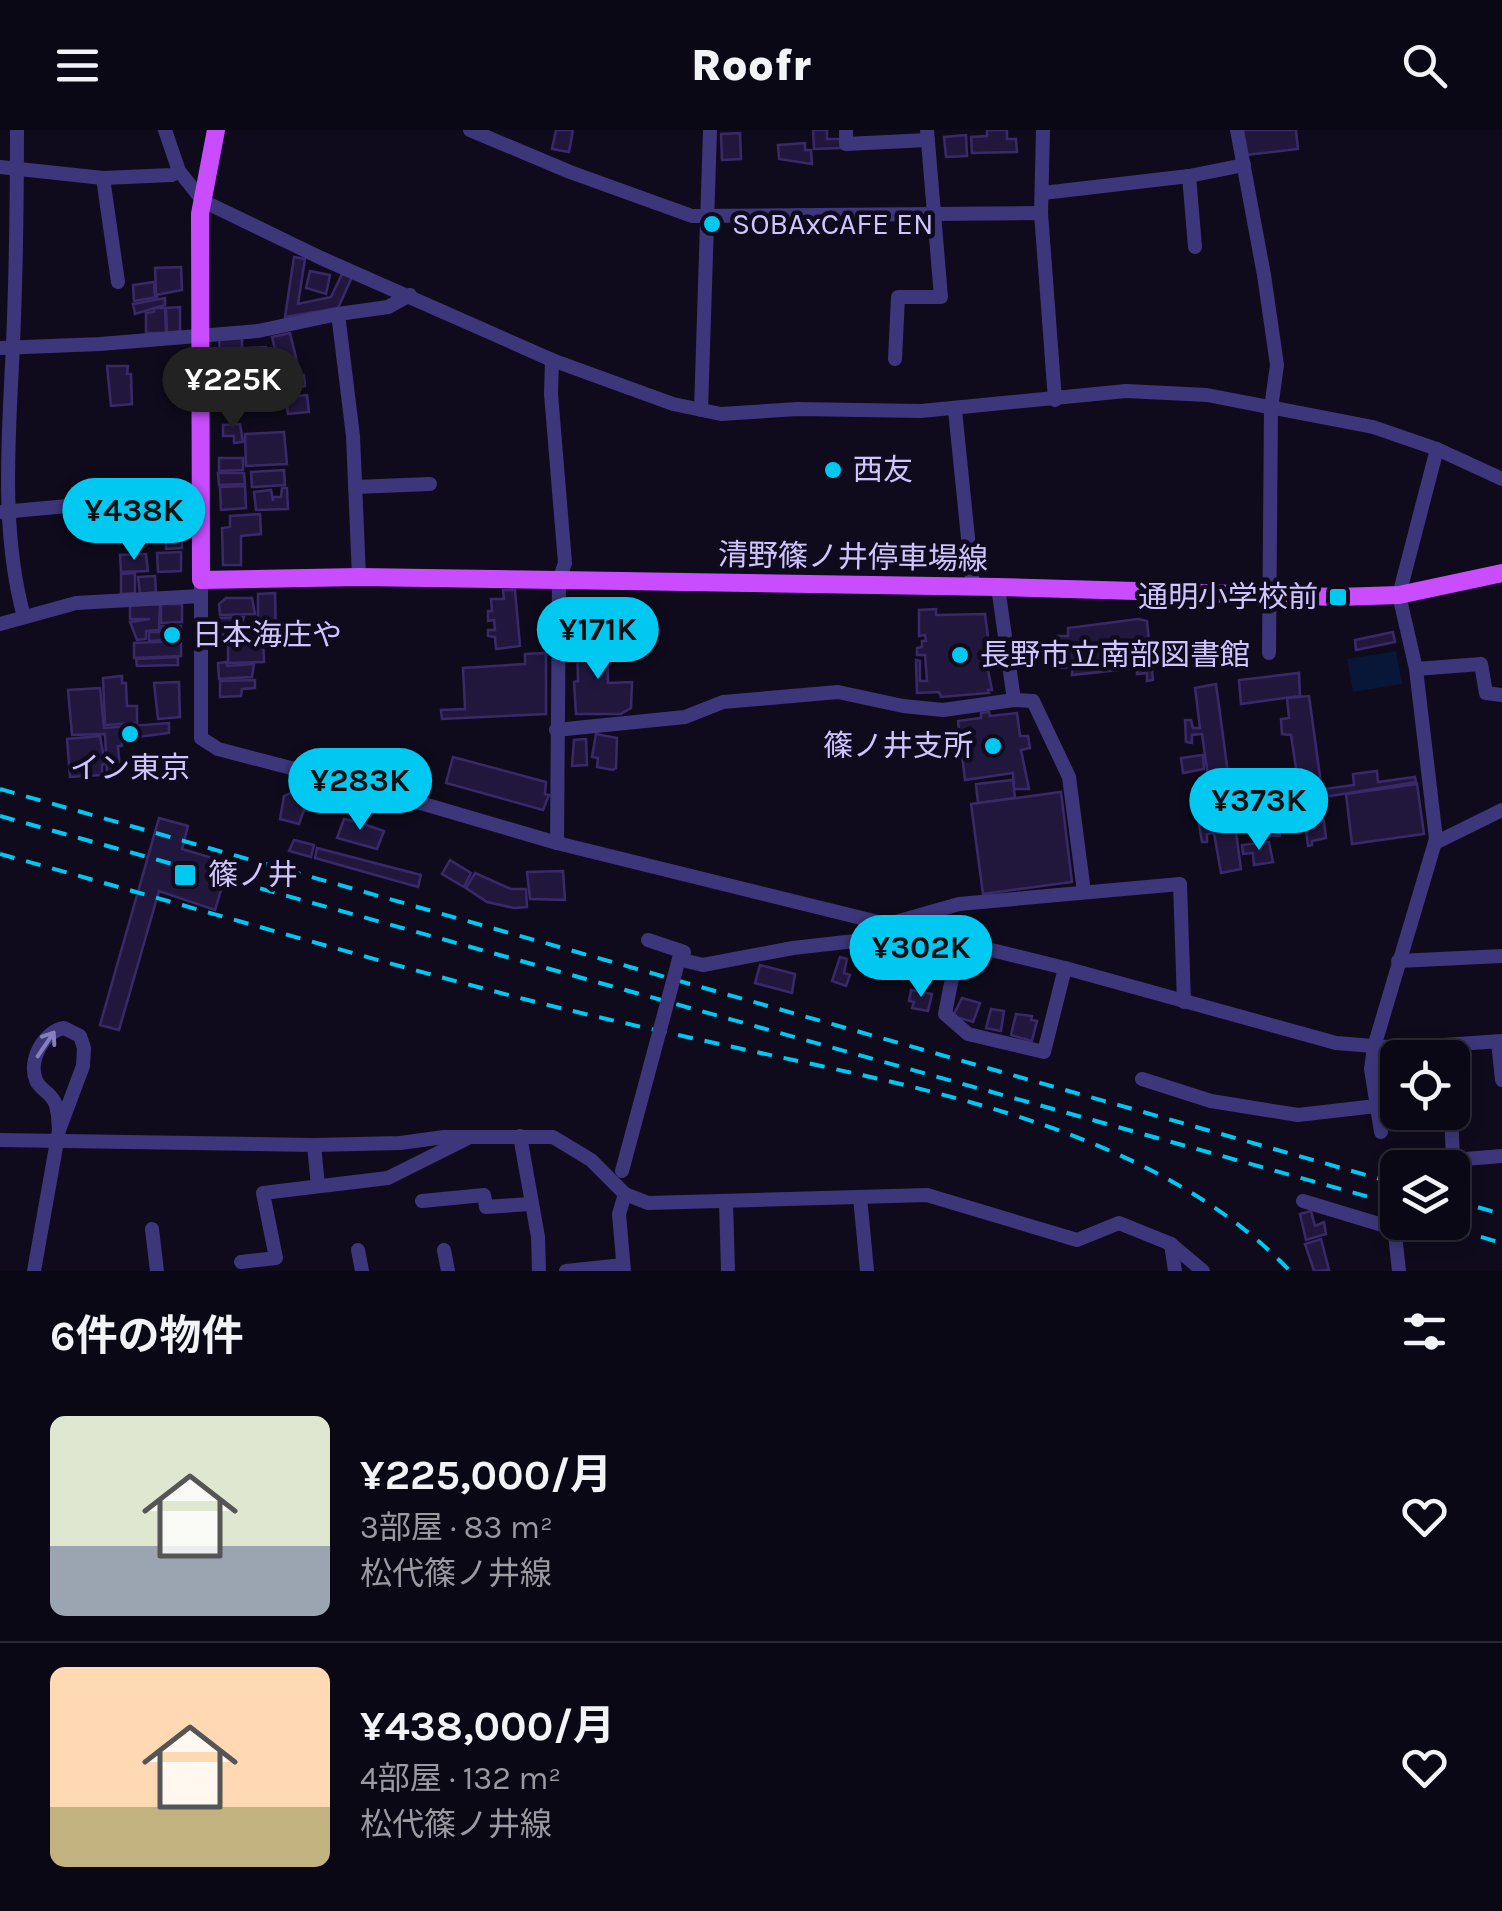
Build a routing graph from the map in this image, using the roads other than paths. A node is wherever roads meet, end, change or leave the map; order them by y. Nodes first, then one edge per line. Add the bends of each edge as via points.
1 (17, 130) edge
2 (165, 130) edge
3 (216, 130) edge
4 (472, 130) edge
5 (710, 130) edge
6 (846, 130) edge
7 (1043, 130) edge
8 (1237, 130) edge
9 (928, 135) edge
10 (1244, 165) junction
11 (0, 168) edge
12 (17, 169) junction
13 (179, 171) junction
14 (1189, 176) junction
15 (103, 178) junction
16 (1043, 193) junction
17 (203, 201) junction
18 (1042, 213) junction
19 (933, 214) junction
20 (705, 216) junction
21 (1195, 247) dead end
22 (118, 282) dead end
23 (410, 295) junction
24 (338, 314) junction
25 (200, 336) junction
26 (6, 348) edge
27 (895, 359) dead end
28 (552, 360) junction
29 (1054, 400) junction
30 (1271, 408) junction
31 (701, 410) junction
32 (954, 410) junction
33 (1437, 450) junction
34 (1502, 480) edge
35 (430, 484) dead end
36 (356, 487) junction
37 (200, 494) junction
38 (4, 512) edge
39 (1502, 573) edge
40 (360, 577) junction
41 (559, 580) junction
42 (973, 587) junction
43 (998, 587) junction
44 (201, 588) junction
45 (1269, 594) junction
46 (1399, 595) junction
47 (24, 617) junction
48 (0, 624) edge
49 (1270, 652) dead end
50 (1416, 669) junction
51 (1502, 695) edge
52 (1014, 700) junction
53 (556, 730) junction
54 (1502, 810) edge
55 (556, 843) junction
56 (1435, 843) junction
57 (1084, 892) junction
58 (885, 924) junction
59 (648, 940) dead end
60 (959, 942) junction
61 (680, 955) dead end
62 (1502, 956) edge
63 (1398, 961) junction
64 (1065, 968) junction
65 (1184, 1002) junction
66 (656, 1020) dead end
67 (1500, 1042) edge
68 (1374, 1047) junction
69 (1380, 1047) edge
70 (1470, 1048) edge
71 (1142, 1080) dead end
72 (1502, 1080) edge
73 (74, 1092) junction
74 (52, 1096) junction
75 (632, 1104) dead end
76 (1376, 1106) junction
77 (1452, 1130) edge
78 (1382, 1132) dead end
79 (58, 1135) junction
80 (520, 1136) junction
81 (468, 1138) junction
82 (0, 1140) edge
83 (314, 1146) junction
84 (1502, 1156) edge
85 (622, 1171) dead end
86 (318, 1186) junction
87 (624, 1194) junction
88 (860, 1197) junction
89 (422, 1200) dead end
90 (1303, 1201) dead end
91 (726, 1202) junction
92 (530, 1204) junction
93 (152, 1229) dead end
94 (1171, 1244) junction
95 (358, 1250) dead end
96 (444, 1250) dead end
97 (241, 1262) dead end
98 (624, 1268) edge
99 (34, 1271) edge
100 (157, 1271) edge
101 (362, 1271) edge
102 (448, 1271) edge
103 (539, 1271) edge
104 (566, 1271) edge
105 (728, 1271) edge
106 (868, 1271) edge
107 (1176, 1271) edge
108 (1202, 1271) edge
109 (1399, 1271) edge

1 - 12 street
2 - 13 street
3 - 17 main road
4 - 20 street via 570,172
5 - 20 street
6 - 9 street via 846,144
7 - 16 street
8 - 10 street
9 - 19 street
10 - 14 street
10 - 30 street via 1277,366
11 - 12 street
12 - 15 street
12 - 26 street
13 - 15 street
13 - 17 street
14 - 16 street
14 - 21 street
15 - 22 street
16 - 18 street
17 - 23 street
17 - 25 main road
18 - 19 street
18 - 29 street
19 - 20 street
19 - 27 street via 941,297 898,296
20 - 31 street
23 - 24 street via 388,307
23 - 28 street
24 - 25 street
24 - 36 street
25 - 26 street
25 - 37 main road
26 - 38 street
28 - 31 street
28 - 41 street via 565,562
29 - 30 street via 1126,391 1207,395
29 - 32 street
30 - 33 street via 1373,427
30 - 45 street
31 - 32 street
32 - 42 street
33 - 34 street
33 - 46 street
35 - 36 street
36 - 40 street
37 - 38 street
37 - 44 main road
38 - 47 street via 12,581
39 - 46 main road, 清野篠ノ井停車場線
40 - 41 main road, 清野篠ノ井停車場線
40 - 44 main road, 清野篠ノ井停車場線
41 - 42 main road, 清野篠ノ井停車場線
41 - 53 street
42 - 43 main road, 清野篠ノ井停車場線
43 - 45 main road, 清野篠ノ井停車場線
43 - 52 street
44 - 47 street
44 - 55 street via 200,738 218,750
45 - 46 main road, 清野篠ノ井停車場線
45 - 49 street
46 - 50 street
47 - 48 street
50 - 51 street via 1481,664 1486,693
50 - 56 street
52 - 53 street via 943,710 838,692 722,702 685,717
52 - 57 street via 1033,702 1069,777
53 - 55 street
54 - 56 street
55 - 58 street
56 - 63 street
57 - 58 street via 960,904
57 - 65 street via 1180,884
58 - 59 street via 856,941 703,965
58 - 60 street
60 - 64 street
60 - 64 street via 944,1014 968,1034 1044,1052
61 - 85 street, bridge
62 - 63 street
63 - 68 street
64 - 65 street
65 - 68 street
66 - 75 street, bridge
67 - 70 street
67 - 72 street
68 - 69 street
68 - 76 street
71 - 76 street via 1211,1101 1298,1114
73 - 74 street
74 -> 73 street via 38,1084 35,1068 44,1039 60,1028 75,1031 84,1048
73 - 79 street
74 - 79 street
76 - 78 street
77 - 84 street via 1454,1160
79 - 82 street
79 - 83 street
79 - 99 street
80 - 81 street
80 - 87 street via 553,1137 591,1160
80 - 92 street
81 - 83 street
81 - 86 street via 388,1178
83 - 86 street
86 - 97 street via 263,1193 276,1258
87 - 91 street via 648,1203
87 - 98 street
88 - 91 street
88 - 94 street via 926,1196 1076,1240 1119,1222
88 - 106 street
89 - 92 street via 484,1195 486,1207
90 - 109 street via 1388,1227 1395,1234
91 - 105 street
92 - 103 street
93 - 100 street
94 - 107 street
94 - 108 street
95 - 101 street
96 - 102 street
98 - 104 street

